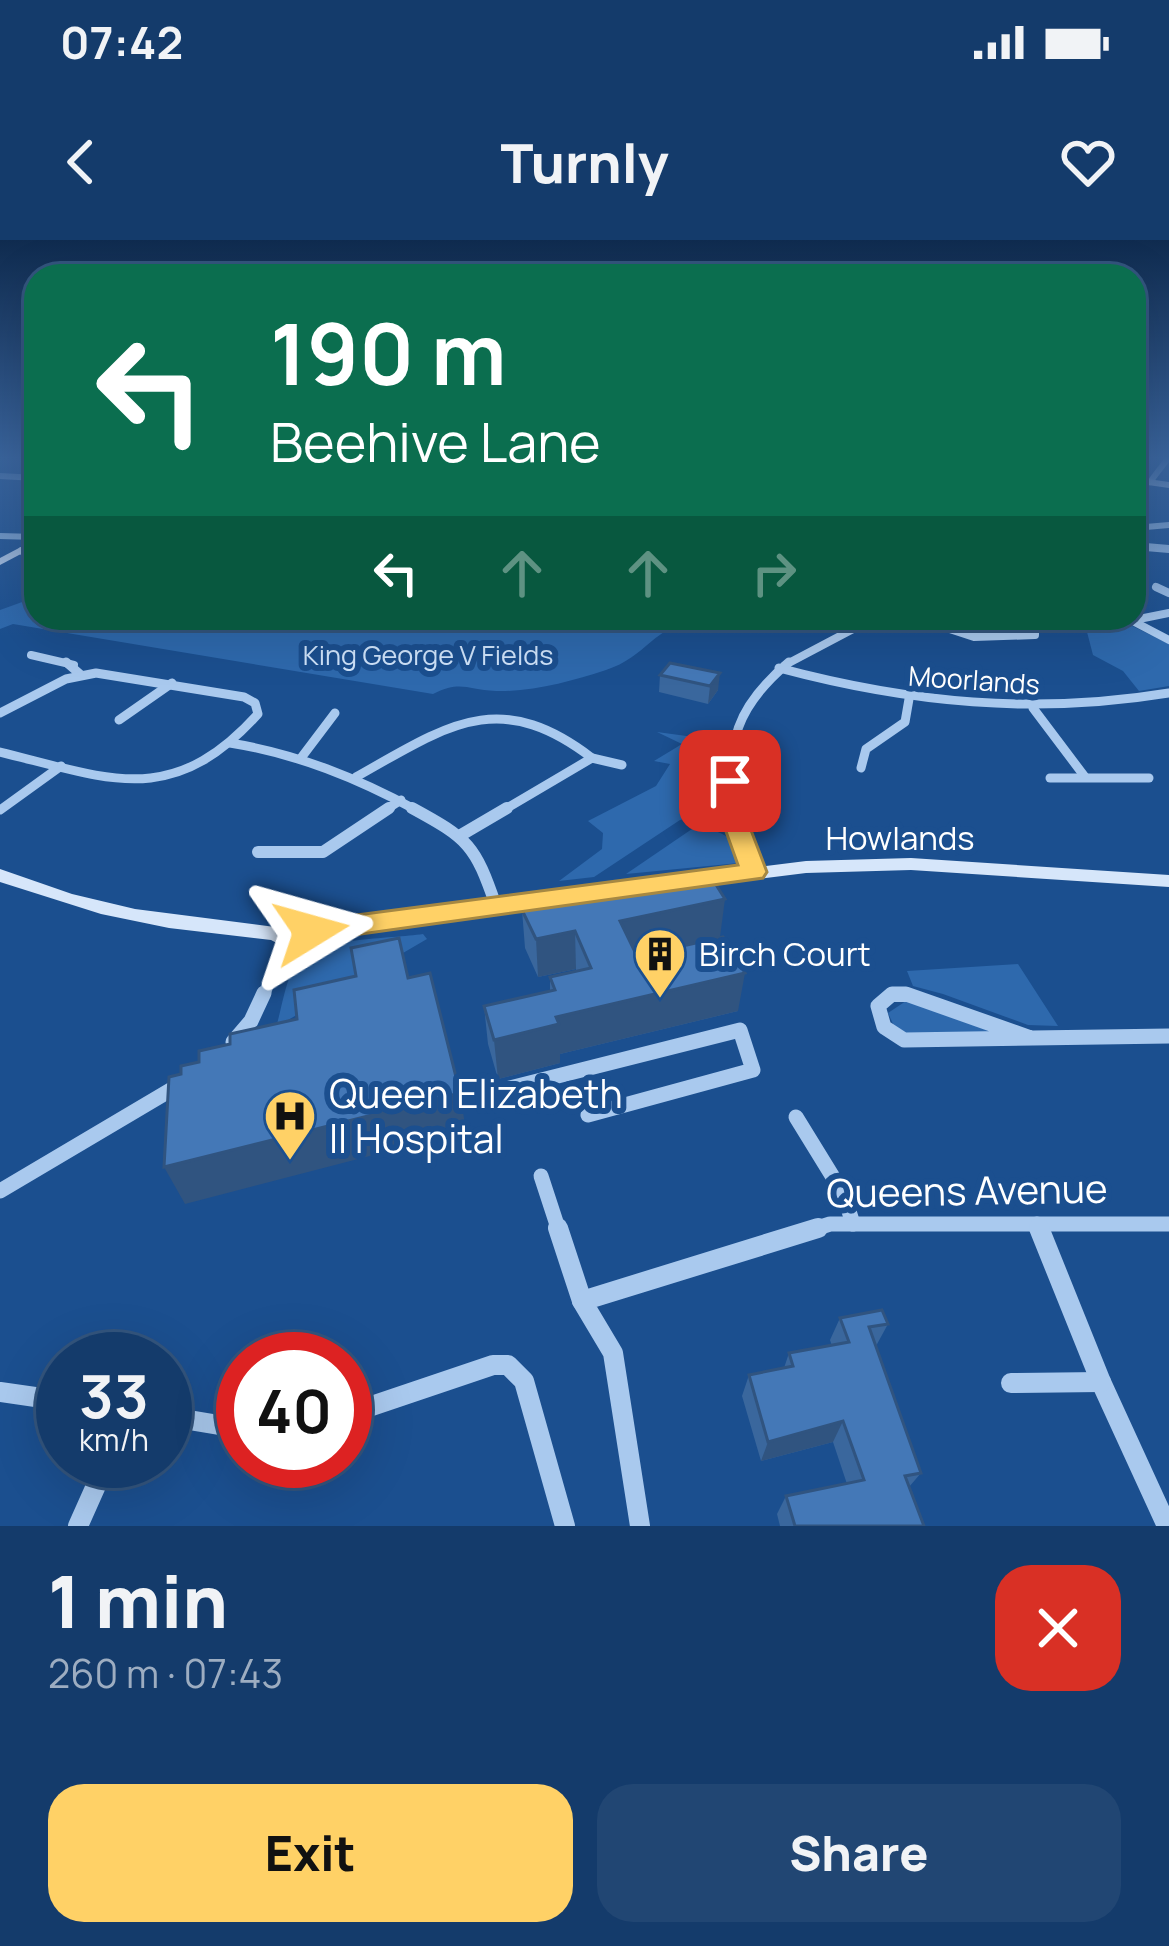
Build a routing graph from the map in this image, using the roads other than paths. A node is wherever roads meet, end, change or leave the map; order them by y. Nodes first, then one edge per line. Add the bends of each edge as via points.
1 (22, 550) edge
2 (0, 562) edge
3 (1156, 587) dead end
4 (1169, 593) edge
5 (846, 630) edge
6 (948, 630) edge
7 (1035, 630) edge
8 (31, 655) dead end
9 (779, 668) junction
10 (81, 675) junction
11 (172, 683) junction
12 (1169, 693) edge
13 (909, 699) junction
14 (1033, 708) junction
15 (0, 713) edge
16 (335, 713) dead end
17 (119, 720) dead end
18 (230, 743) junction
19 (0, 752) edge
20 (302, 758) junction
21 (592, 758) junction
22 (622, 765) dead end
23 (61, 766) junction
24 (861, 768) dead end
25 (356, 777) junction
26 (1085, 777) junction
27 (1050, 778) dead end
28 (1149, 778) dead end
29 (401, 800) junction
30 (0, 810) edge
31 (460, 835) junction
32 (258, 852) dead end
33 (754, 872) junction
34 (0, 875) edge
35 (1169, 881) edge
36 (496, 906) junction
37 (288, 942) junction
38 (1169, 1036) edge
39 (1031, 1038) junction
40 (225, 1050) edge
41 (191, 1078) edge
42 (478, 1096) dead end
43 (588, 1115) dead end
44 (796, 1117) dead end
45 (542, 1176) dead end
46 (0, 1191) edge
47 (854, 1224) junction
48 (1037, 1224) junction
49 (1169, 1224) edge
50 (581, 1301) junction
51 (1101, 1382) junction
52 (1011, 1383) dead end
53 (0, 1392) edge
54 (36, 1397) edge
55 (372, 1406) edge
56 (95, 1488) edge
57 (78, 1526) edge
58 (566, 1526) edge
59 (640, 1526) edge
60 (1167, 1526) edge

1 - 2 street
3 - 4 street
5 - 9 street
6 - 7 street via 1028,638
8 - 10 street via 73,663
9 - 13 street, Moorlands
9 - 33 street via 749,701 728,754 732,812
10 - 11 street
10 - 15 street
11 - 17 street
11 - 18 street via 255,703 258,715
12 - 14 street, Moorlands
13 - 14 street, Moorlands
13 - 24 street via 905,722 866,749
14 - 26 street
16 - 20 street
18 - 20 street
18 - 23 street via 203,765 159,782
19 - 23 street
20 - 25 street
21 - 22 street
21 - 25 street via 531,720 493,716
21 - 31 street
23 - 30 street
25 - 29 street
26 - 27 street
26 - 28 street
29 - 31 street
29 - 32 street via 323,852
31 - 36 street via 480,860
33 - 35 street, Howlands via 911,864
33 - 36 street, Howlands
34 - 37 street, Howlands via 122,916
36 - 37 street, Howlands via 311,931
37 - 40 street via 250,1021
38 - 39 street
39 - 39 street via 904,1040 884,1027 878,1006 906,994
41 - 46 street
42 - 43 street via 740,1030 753,1070
44 - 47 street
45 - 50 street
47 - 48 street, Queens Avenue
47 - 50 street, Queens Avenue via 830,1224
48 - 49 street, Queens Avenue
48 - 51 street
50 - 59 street via 613,1353
51 - 52 street
51 - 60 street
53 - 54 street
55 - 58 street via 508,1365 524,1381
56 - 57 street

